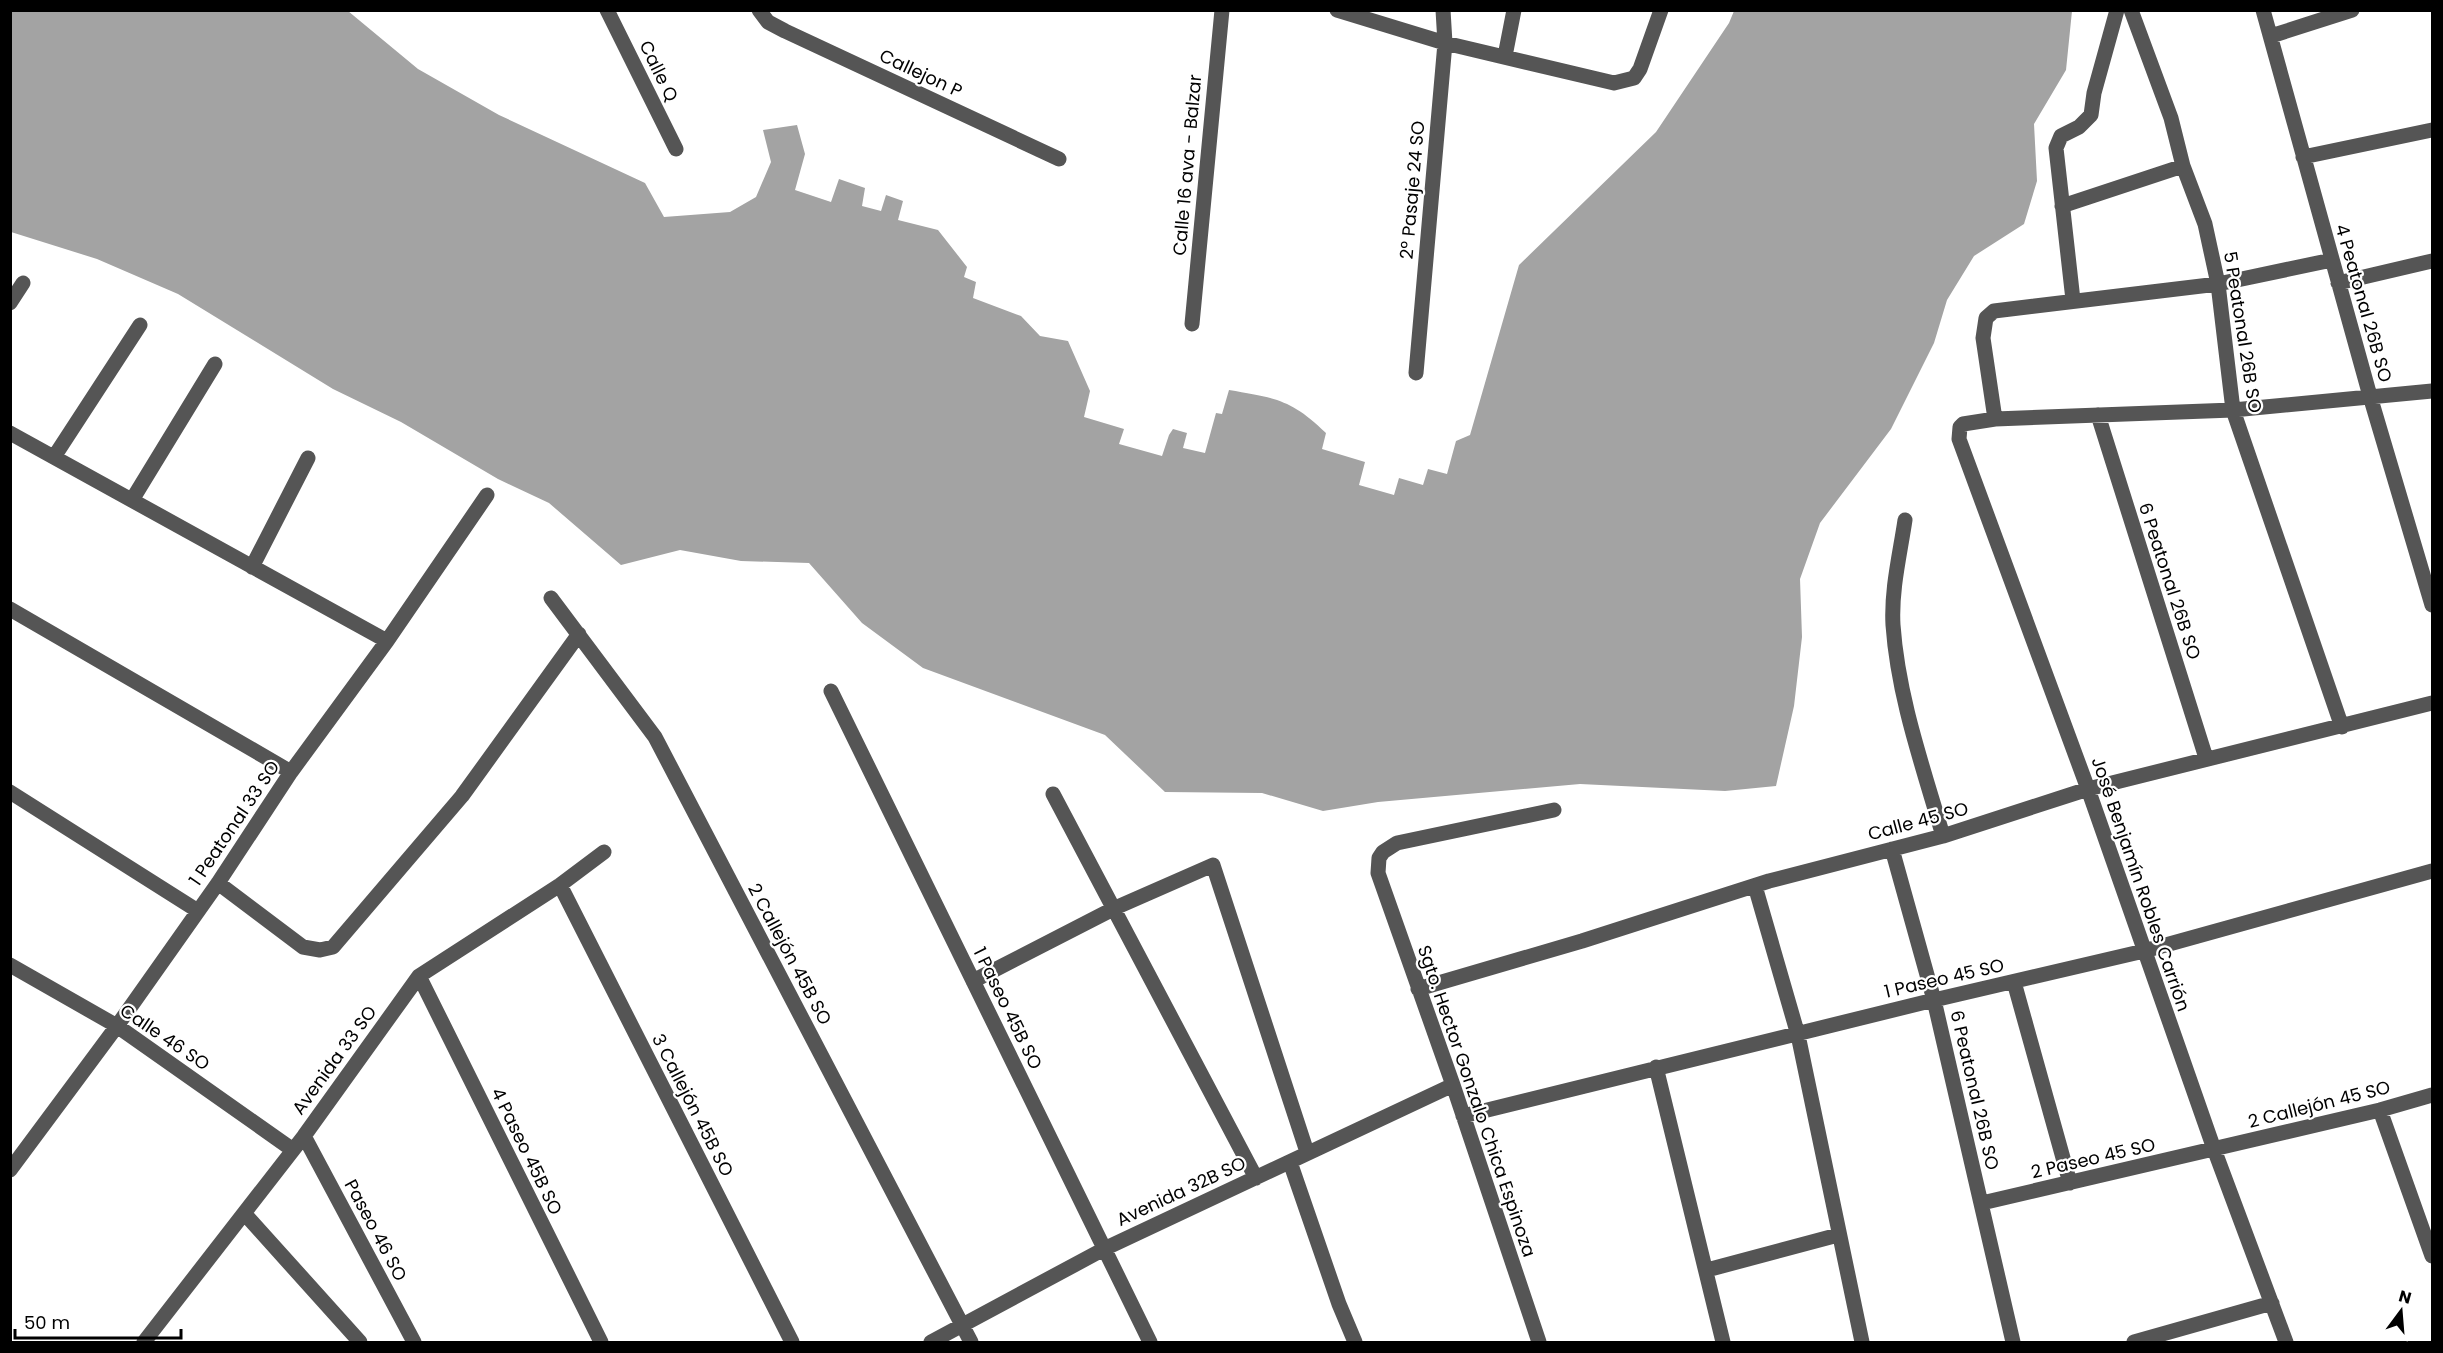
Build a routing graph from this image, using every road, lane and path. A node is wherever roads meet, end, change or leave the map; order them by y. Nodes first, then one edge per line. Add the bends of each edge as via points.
1 (607, 10) edge
2 (1222, 10) edge
3 (1337, 10) edge
4 (1443, 10) edge
5 (1514, 10) edge
6 (1661, 10) edge
7 (2118, 10) edge
8 (2131, 10) edge
9 (2263, 10) edge
10 (2352, 10) edge
11 (764, 16) edge
12 (2271, 36) junction
13 (1445, 43) junction
14 (1505, 56) junction
15 (2433, 130) edge
16 (676, 149) dead end
17 (2303, 157) junction
18 (1059, 159) dead end
19 (2183, 166) junction
20 (2062, 206) junction
21 (2332, 260) junction
22 (2433, 261) edge
23 (23, 283) dead end
24 (2338, 283) junction
25 (2218, 284) junction
26 (2073, 300) junction
27 (10, 303) edge
28 (140, 324) dead end
29 (1192, 324) dead end
30 (215, 364) dead end
31 (1416, 373) dead end
32 (2433, 391) edge
33 (2370, 396) junction
34 (2233, 410) junction
35 (2098, 415) junction
36 (1995, 419) junction
37 (10, 433) edge
38 (54, 457) junction
39 (308, 458) dead end
40 (487, 495) dead end
41 (132, 500) junction
42 (1905, 520) dead end
43 (252, 567) junction
44 (551, 598) dead end
45 (2433, 605) edge
46 (10, 609) edge
47 (579, 634) junction
48 (387, 641) junction
49 (831, 691) dead end
50 (2433, 703) edge
51 (2342, 727) junction
52 (2206, 758) junction
53 (291, 772) junction
54 (2088, 789) junction
55 (10, 792) edge
56 (1053, 794) dead end
57 (1554, 810) dead end
58 (1943, 836) junction
59 (1892, 849) junction
60 (604, 852) dead end
61 (2433, 871) edge
62 (218, 883) junction
63 (560, 885) junction
64 (1755, 886) junction
65 (1115, 908) junction
66 (198, 911) junction
67 (2144, 951) junction
68 (10, 965) edge
69 (419, 976) junction
70 (973, 981) junction
71 (2014, 982) junction
72 (1418, 989) junction
73 (1934, 1000) junction
74 (117, 1026) junction
75 (1798, 1035) junction
76 (1656, 1067) junction
77 (1453, 1085) junction
78 (2433, 1095) edge
79 (2380, 1110) junction
80 (1463, 1116) junction
81 (304, 1136) junction
82 (2214, 1149) junction
83 (293, 1150) junction
84 (1307, 1152) junction
85 (1290, 1162) junction
86 (10, 1170) edge
87 (1256, 1178) junction
88 (2070, 1183) junction
89 (1982, 1203) junction
90 (244, 1213) junction
91 (1838, 1235) junction
92 (1104, 1249) junction
93 (2433, 1256) edge
94 (1707, 1270) junction
95 (2272, 1303) junction
96 (963, 1327) junction
97 (151, 1340) edge
98 (360, 1342) edge
99 (414, 1342) edge
100 (601, 1342) edge
101 (792, 1342) edge
102 (931, 1342) edge
103 (971, 1342) edge
104 (1150, 1342) edge
105 (1355, 1342) edge
106 (1539, 1342) edge
107 (1723, 1342) edge
108 (1862, 1342) edge
109 (2013, 1342) edge
110 (2134, 1342) edge
111 (2286, 1342) edge

1 - 16 street, Calle Q
2 - 29 street, Calle 16 ava - Balzar
3 - 13 street
4 - 13 street, 2º Pasaje 24 SO
5 - 14 street
6 - 14 street via 1634,78 1614,83
7 - 20 street via 2091,115 2079,128 2061,136 2056,148
8 - 19 street, 5 Peatonal 26B SO via 2171,118
9 - 12 street, 4 Peatonal 26B SO
10 - 12 street
11 - 18 street, Callejon P via 785,31
12 - 17 street, 4 Peatonal 26B SO
13 - 14 street
13 - 31 street, 2º Pasaje 24 SO
15 - 17 street
17 - 21 street, 4 Peatonal 26B SO
19 - 20 street
19 - 25 street, 5 Peatonal 26B SO via 2205,224
20 - 26 street
21 - 24 street, 4 Peatonal 26B SO
21 - 25 street
22 - 24 street
23 - 27 street
24 - 33 street, 4 Peatonal 26B SO
25 - 26 street
25 - 34 street, 5 Peatonal 26B SO
26 - 36 street via 1994,311 1986,318 1983,338
28 - 38 street
30 - 41 street
32 - 33 street
33 - 34 street
33 - 45 street, 4 Peatonal 26B SO
34 - 35 street
34 - 51 street, 5 Peatonal 26B SO
35 - 36 street
35 - 52 street, 6 Peatonal 26B SO
36 - 54 street, José Benjamín Robles Carrión via 1963,424 1959,439
37 - 38 street
38 - 41 street
39 - 43 street
40 - 48 street, 1 Peatonal 33 SO
41 - 43 street
42 - 58 street via 1894,592 1896,655 1904,701
43 - 48 street
44 - 47 street, 2 Callejón 45B SO
46 - 53 street
47 - 62 street via 462,796 333,947 303,947
47 - 96 street, 2 Callejón 45B SO via 655,737
48 - 53 street, 1 Peatonal 33 SO
49 - 70 street, 1 Paseo 45B SO
50 - 51 street, Calle 45 SO
51 - 52 street, Calle 45 SO
52 - 54 street, Calle 45 SO
53 - 62 street, 1 Peatonal 33 SO
54 - 58 street, Calle 45 SO
54 - 67 street, José Benjamín Robles Carrión
55 - 66 street
56 - 65 street
57 - 72 street, Sgto. Hector Gonzalo Chica Espinoza via 1397,843 1383,852 1378,873
58 - 59 street, Calle 45 SO
59 - 64 street, Calle 45 SO
59 - 73 street, 6 Peatonal 26B SO
60 - 63 street, Avenida 33 SO
61 - 67 street, 1 Paseo 45 SO
62 - 66 street, 1 Peatonal 33 SO
63 - 69 street, Avenida 33 SO
63 - 101 street, 3 Callejón 45B SO
64 - 72 street, Calle 45 SO
64 - 75 street
65 - 70 street
65 - 84 street via 1213,865
65 - 87 street
66 - 74 street, 1 Peatonal 33 SO
67 - 71 street, 1 Paseo 45 SO
67 - 82 street, José Benjamín Robles Carrión
68 - 74 street, Calle 46 SO
69 - 81 street, Avenida 33 SO
69 - 100 street, 4 Paseo 45B SO
70 - 92 street, 1 Paseo 45B SO
71 - 73 street, 1 Paseo 45 SO
71 - 88 street
72 - 77 street, Sgto. Hector Gonzalo Chica Espinoza
73 - 75 street, 1 Paseo 45 SO
73 - 89 street, 6 Peatonal 26B SO
74 - 83 street, Calle 46 SO
74 - 86 street, 1 Peatonal 33 SO
75 - 76 street, 1 Paseo 45 SO
75 - 91 street
76 - 80 street, 1 Paseo 45 SO
76 - 94 street
77 - 80 street, Sgto. Hector Gonzalo Chica Espinoza
77 - 84 street, Avenida 32B SO
78 - 79 street, 2 Callejón 45 SO
79 - 82 street, 2 Callejón 45 SO
79 - 93 street
80 - 106 street, Sgto. Hector Gonzalo Chica Espinoza
81 - 83 street, Avenida 33 SO
81 - 99 street, Paseo 46 SO
82 - 88 street, 2 Paseo 45 SO
82 - 95 street, José Benjamín Robles Carrión
83 - 90 street, Avenida 33 SO
84 - 85 street, Avenida 32B SO
85 - 87 street, Avenida 32B SO
85 - 105 street
87 - 92 street, Avenida 32B SO
88 - 89 street, 2 Paseo 45 SO
89 - 109 street, 6 Peatonal 26B SO
90 - 97 street, Avenida 33 SO
90 - 98 street
91 - 94 street
91 - 108 street
92 - 96 street, Avenida 32B SO
92 - 104 street, 1 Paseo 45B SO
94 - 107 street
95 - 110 street
95 - 111 street, José Benjamín Robles Carrión
96 - 102 street, Avenida 32B SO
96 - 103 street, 2 Callejón 45B SO

